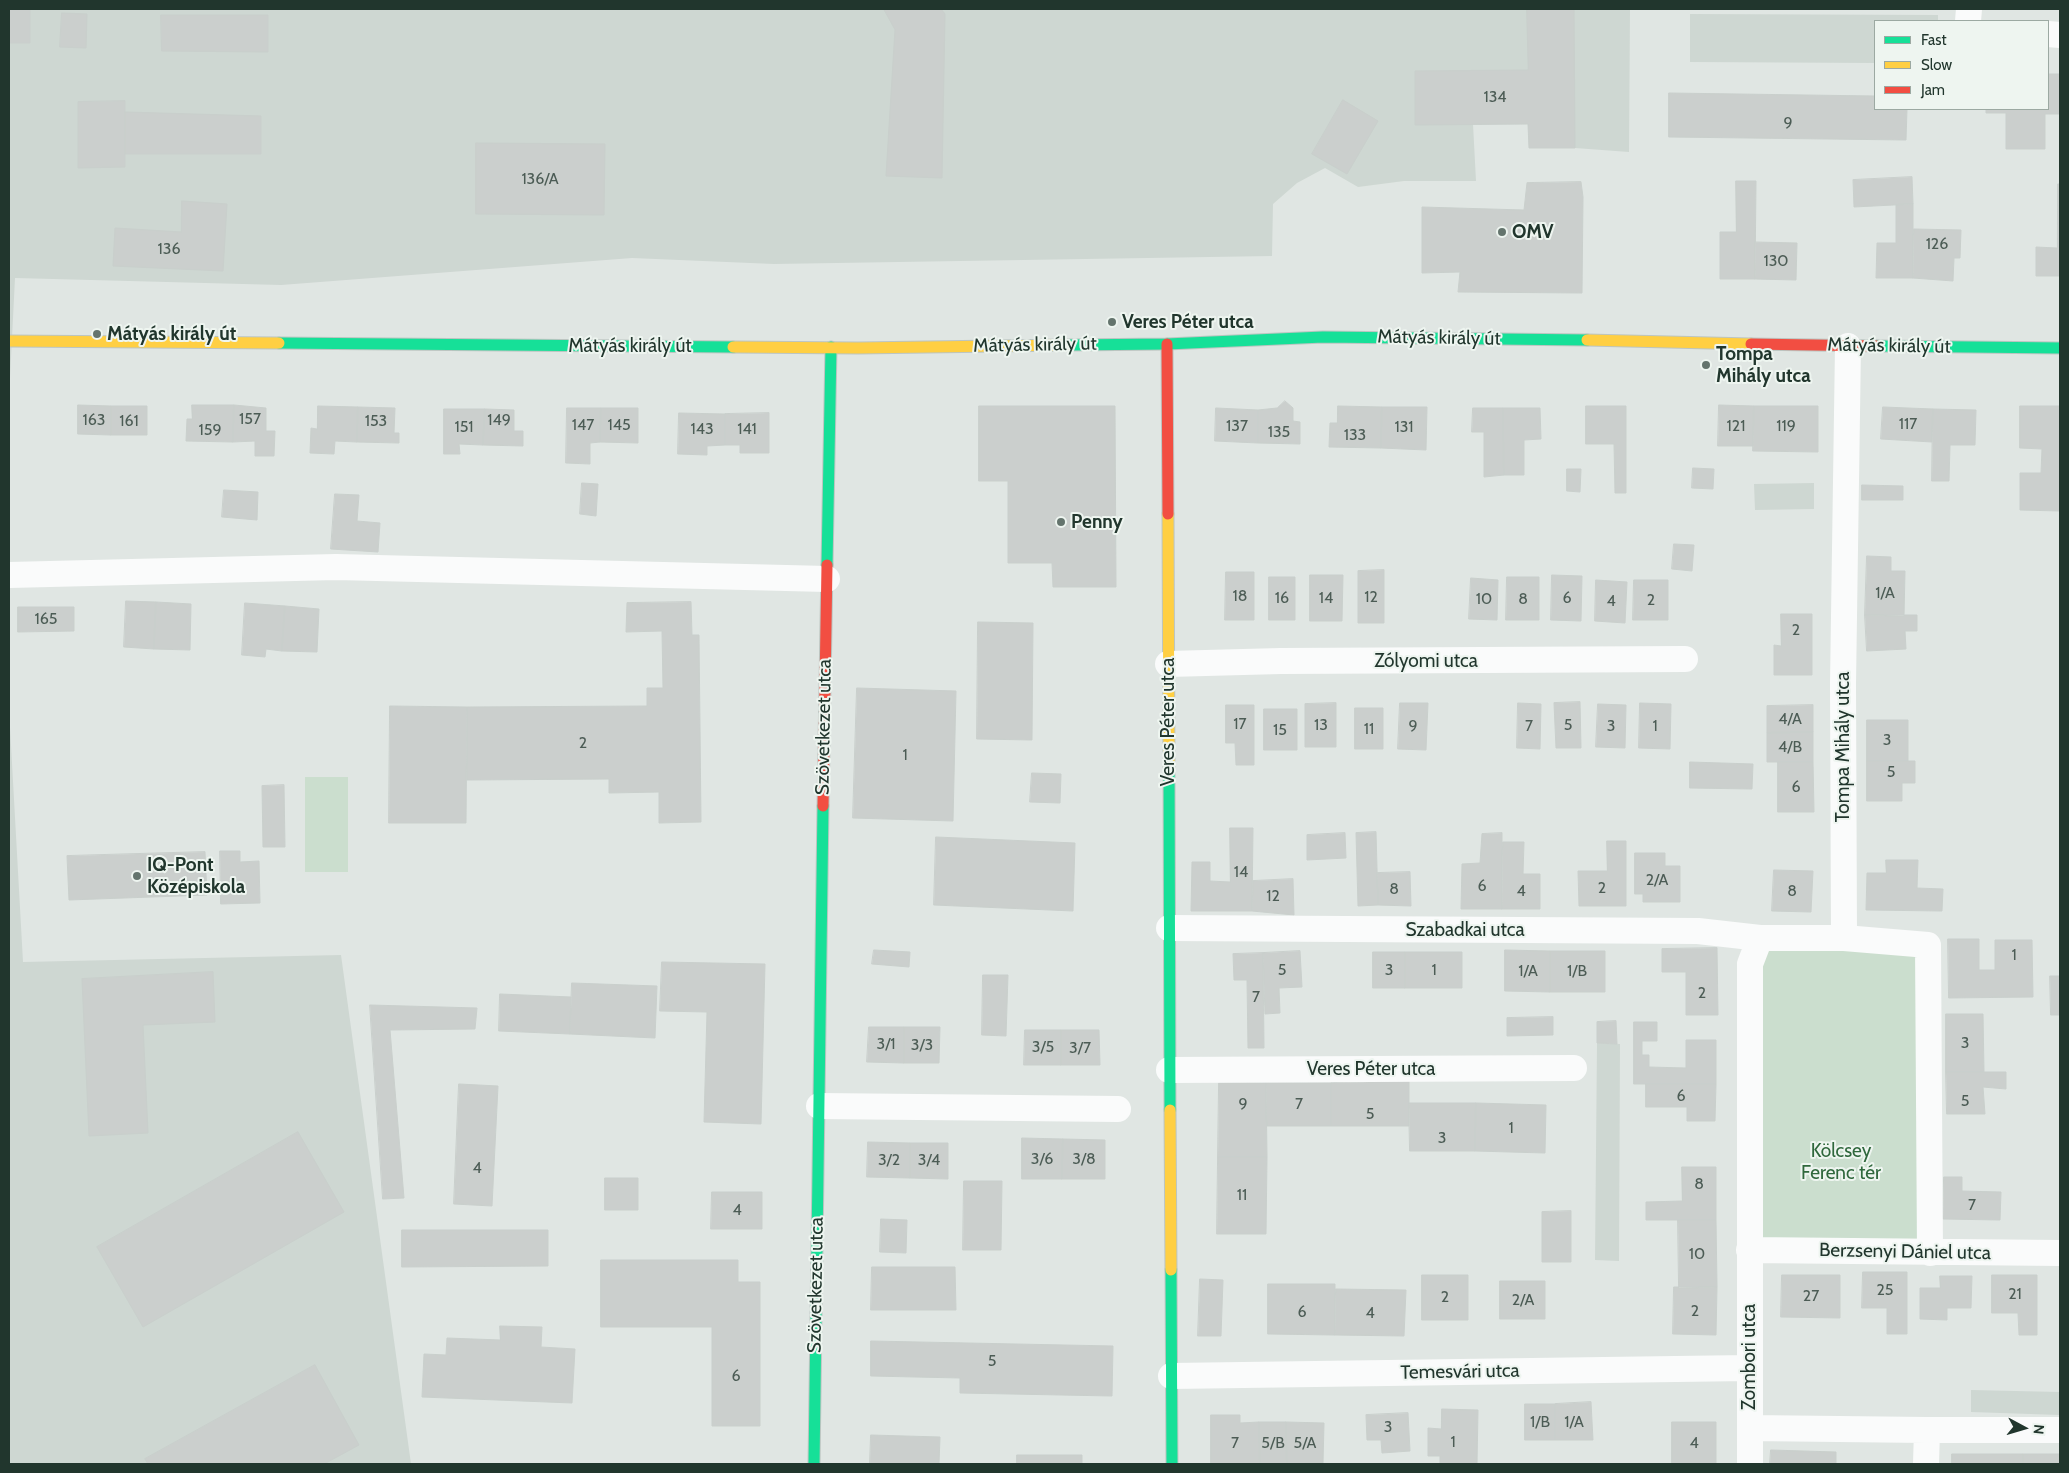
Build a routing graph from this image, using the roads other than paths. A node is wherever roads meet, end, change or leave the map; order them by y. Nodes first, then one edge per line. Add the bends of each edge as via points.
1 (9, 341) edge
2 (1167, 344) junction
3 (1848, 346) junction
4 (831, 347) junction
5 (2060, 348) edge
6 (9, 575) edge
7 (827, 579) junction
8 (1685, 659) dead end
9 (1168, 664) junction
10 (1169, 928) junction
11 (1760, 938) junction
12 (1844, 938) junction
13 (1574, 1068) dead end
14 (1169, 1070) junction
15 (819, 1106) junction
16 (1118, 1110) dead end
17 (1749, 1250) junction
18 (1930, 1252) junction
19 (2060, 1253) edge
20 (1748, 1368) junction
21 (1171, 1376) junction
22 (1750, 1428) junction
23 (1927, 1430) junction
24 (2060, 1430) edge
25 (814, 1464) edge
26 (1172, 1464) edge
27 (1750, 1464) edge
28 (1926, 1464) edge

1 - 4 street, Mátyás király út
2 - 3 street, Mátyás király út via 1323,337
2 - 4 street, Mátyás király út
2 - 9 street, Veres Péter utca
3 - 5 street, Mátyás király út
3 - 12 street, Tompa Mihály utca via 1842,684
4 - 7 street, Szövetkezet utca
6 - 7 street via 336,567
7 - 15 street, Szövetkezet utca
8 - 9 street, Zólyomi utca
9 - 10 street, Veres Péter utca
10 - 11 street, Szabadkai utca via 1698,931
10 - 14 street, Veres Péter utca
11 - 12 street
11 - 17 street via 1750,964
12 - 18 street via 1928,944
13 - 14 street, Veres Péter utca
14 - 21 street, Veres Péter utca
15 - 16 street
15 - 25 street, Szövetkezet utca
17 - 18 street, Berzsenyi Dániel utca
17 - 20 street, Zombori utca
18 - 19 street, Berzsenyi Dániel utca
20 - 21 street, Temesvári utca
20 - 22 street, Zombori utca
21 - 26 street, Veres Péter utca
22 - 23 street
22 - 27 street, Zombori utca
23 - 24 street
23 - 28 street

